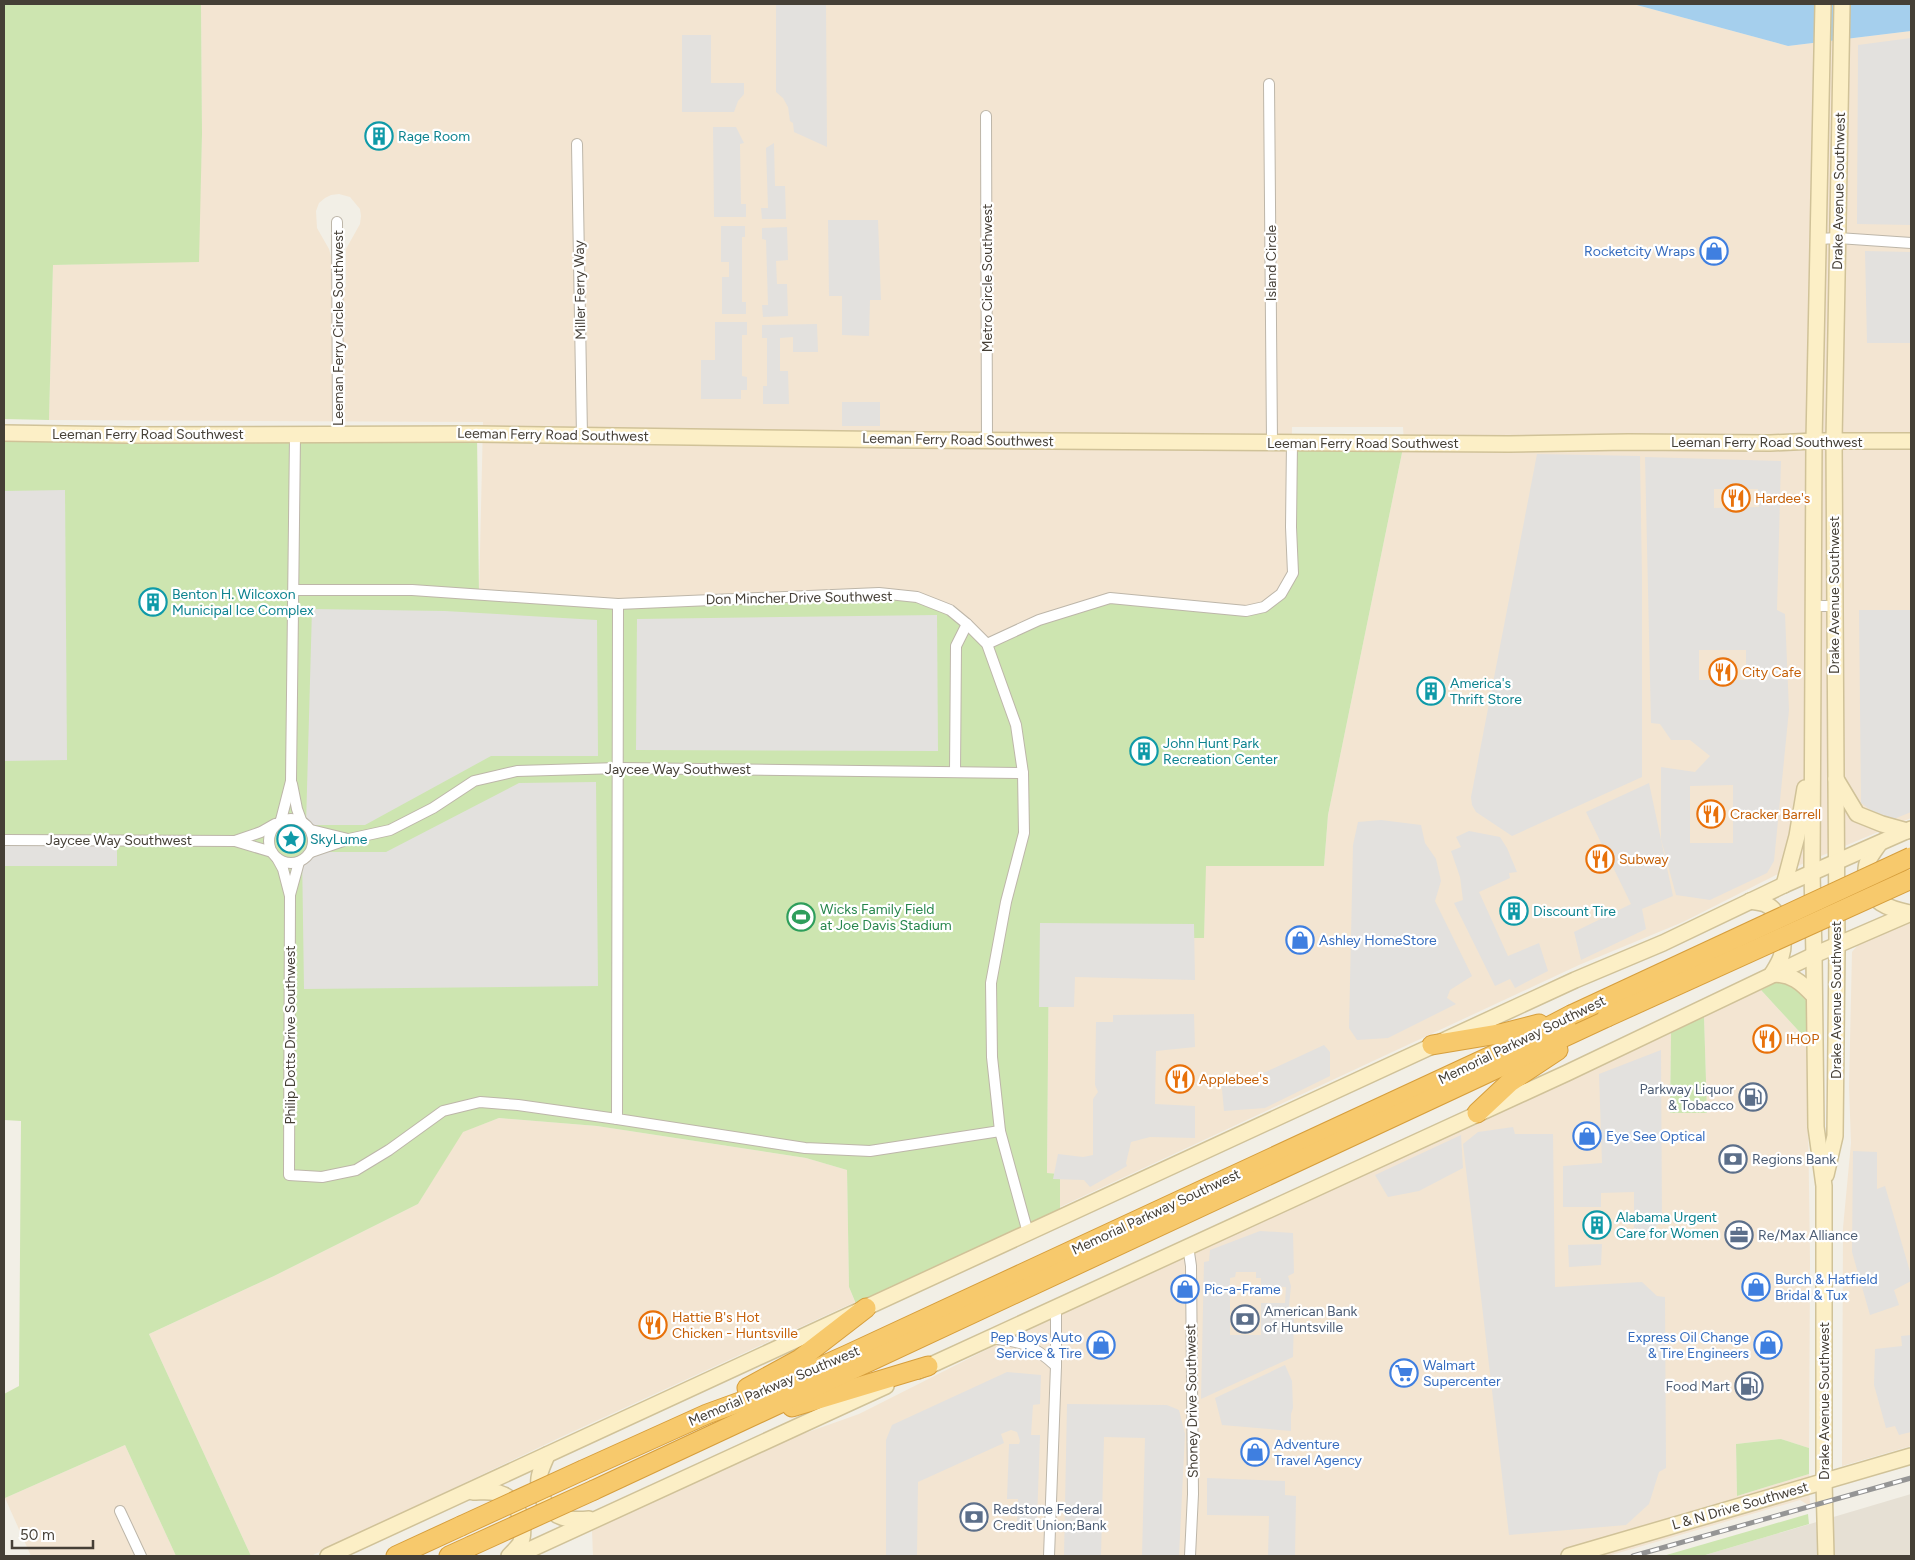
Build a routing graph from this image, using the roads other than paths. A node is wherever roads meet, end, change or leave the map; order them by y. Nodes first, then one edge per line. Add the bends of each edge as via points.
1 (1823, 4) edge
2 (1842, 4) edge
3 (1269, 84) dead end
4 (986, 116) dead end
5 (577, 144) dead end
6 (337, 222) dead end
7 (1838, 238) junction
8 (1818, 239) junction
9 (1911, 243) edge
10 (4, 433) edge
11 (338, 434) junction
12 (295, 435) junction
13 (582, 436) junction
14 (987, 440) junction
15 (1834, 440) junction
16 (1814, 441) junction
17 (1272, 442) junction
18 (1292, 442) junction
19 (1911, 442) edge
20 (1813, 566) junction
21 (1834, 566) junction
22 (294, 590) junction
23 (618, 604) junction
24 (1813, 606) junction
25 (1834, 606) junction
26 (967, 624) junction
27 (987, 644) junction
28 (1813, 738) junction
29 (619, 768) junction
30 (955, 772) junction
31 (1024, 773) junction
32 (1835, 776) junction
33 (291, 781) junction
34 (301, 820) junction
35 (278, 822) junction
36 (311, 830) junction
37 (1909, 830) edge
38 (349, 839) junction
39 (4, 840) edge
40 (235, 841) junction
41 (1879, 844) junction
42 (311, 852) junction
43 (274, 855) junction
44 (1911, 857) edge
45 (299, 862) junction
46 (1835, 863) junction
47 (1812, 873) junction
48 (1911, 879) edge
49 (1784, 885) junction
50 (290, 896) junction
51 (1750, 902) junction
52 (1911, 913) edge
53 (1837, 946) junction
54 (1814, 955) junction
55 (1772, 974) junction
56 (1814, 996) junction
57 (1571, 1015) junction
58 (1607, 1017) junction
59 (1432, 1045) junction
60 (1816, 1112) junction
61 (1476, 1113) junction
62 (617, 1119) junction
63 (1835, 1127) junction
64 (1000, 1132) junction
65 (1824, 1186) junction
66 (1028, 1233) junction
67 (1188, 1246) junction
68 (1056, 1306) junction
69 (866, 1308) junction
70 (990, 1338) junction
71 (928, 1366) junction
72 (1056, 1366) junction
73 (761, 1412) junction
74 (707, 1414) junction
75 (547, 1455) junction
76 (1911, 1456) edge
77 (1824, 1482) junction
78 (467, 1492) junction
79 (120, 1511) dead end
80 (598, 1518) junction
81 (141, 1556) edge
82 (328, 1556) edge
83 (396, 1556) edge
84 (449, 1556) edge
85 (509, 1556) edge
86 (516, 1556) edge
87 (1049, 1556) edge
88 (1190, 1556) edge
89 (1569, 1556) edge
90 (1826, 1556) edge

1 - 8 street, Drake Avenue Southwest
2 - 7 street, Drake Avenue Southwest
3 - 17 street, Island Circle
4 - 14 street, Metro Circle Southwest
5 - 13 street, Miller Ferry Way
6 - 11 street, Leeman Ferry Circle Southwest
7 - 8 street
7 - 9 street
7 - 15 street, Drake Avenue Southwest
8 - 16 street, Drake Avenue Southwest
10 - 12 street, Leeman Ferry Road Southwest
11 - 12 street, Leeman Ferry Road Southwest
11 - 13 street, Leeman Ferry Road Southwest
12 - 22 street
13 - 14 street, Leeman Ferry Road Southwest
14 - 17 street, Leeman Ferry Road Southwest
15 - 16 street, Leeman Ferry Road Southwest
15 - 19 street, Leeman Ferry Road Southwest
15 - 21 street, Drake Avenue Southwest
16 - 18 street, Leeman Ferry Road Southwest
16 - 20 street, Drake Avenue Southwest
17 - 18 street, Leeman Ferry Road Southwest
18 - 27 street via 1293,573 1281,594 1264,608 1246,611 1110,598 1039,620
20 - 21 street
20 - 24 street, Drake Avenue Southwest
21 - 25 street, Drake Avenue Southwest
22 - 23 street, Don Mincher Drive Southwest via 412,590
22 - 33 street
23 - 26 street, Don Mincher Drive Southwest via 879,593 917,597 950,610
23 - 29 street
24 - 25 street
24 - 28 street, Drake Avenue Southwest
25 - 32 street, Drake Avenue Southwest
26 - 27 street, Don Mincher Drive Southwest
26 - 30 street via 956,646
27 - 31 street, Don Mincher Drive Southwest via 1016,725
28 - 47 street, Drake Avenue Southwest
28 - 49 street via 1797,836
29 - 30 street, Jaycee Way Southwest
29 - 38 street, Jaycee Way Southwest via 517,771 474,781 433,808 390,830
29 - 62 street
30 - 31 street, Jaycee Way Southwest
31 - 64 street, Don Mincher Drive Southwest via 1024,833 1006,902 991,984 992,1057
32 - 37 street via 1857,814
32 - 46 street, Drake Avenue Southwest
33 - 34 street
33 - 35 street
34 - 35 street via 295,818
34 - 36 street
35 - 40 street, Jaycee Way Southwest
35 - 43 street via 269,837
36 - 38 street, Jaycee Way Southwest
36 - 42 street
37 - 41 street
38 - 42 street, Jaycee Way Southwest
39 - 40 street, Jaycee Way Southwest
40 - 43 street, Jaycee Way Southwest
41 - 46 street
41 - 52 street via 1866,868 1870,894 1888,907
42 - 45 street
43 - 45 street via 284,862
43 - 50 street, Philip Dotts Drive Southwest via 283,869
44 - 57 highway, Memorial Parkway Southwest, bridge
45 - 50 street, Philip Dotts Drive Southwest
46 - 47 street
46 - 53 street, Drake Avenue Southwest
47 - 49 street
47 - 54 street, Drake Avenue Southwest
48 - 58 highway, Memorial Parkway Southwest, bridge
49 - 51 street
50 - 62 street, Philip Dotts Drive Southwest via 289,1175 322,1177 356,1170 442,1111 480,1102
51 - 55 street via 1771,908 1781,924 1782,956
51 - 59 street
52 - 53 street
53 - 54 street
53 - 63 street, Drake Avenue Southwest
54 - 55 street
54 - 56 street, Drake Avenue Southwest
55 - 56 street via 1793,977
55 - 61 street
56 - 60 street, Drake Avenue Southwest
57 - 59 highway via 1504,1033
57 - 74 highway, Memorial Parkway Southwest via 1495,1054 838,1359 752,1398
58 - 61 highway via 1510,1082
58 - 73 highway, Memorial Parkway Southwest
59 - 66 street
60 - 63 street via 1819,1120
60 - 65 street, Drake Avenue Southwest
61 - 67 street
62 - 64 street via 805,1148 870,1151
63 - 65 street, Drake Avenue Southwest
64 - 66 street, Don Mincher Drive Southwest
65 - 77 street, Drake Avenue Southwest
66 - 69 street
67 - 68 street
67 - 88 street, Shoney Drive Southwest via 1191,1266 1193,1494
68 - 70 street
68 - 72 street
69 - 74 highway via 800,1359
69 - 75 street
70 - 71 street
70 - 72 street via 1030,1345
71 - 73 highway via 800,1405
71 - 80 street
72 - 87 street
73 - 84 highway, Memorial Parkway Southwest, bridge
74 - 83 highway, Memorial Parkway Southwest, bridge
75 - 78 street
75 - 80 street via 538,1480 540,1495 547,1507 556,1516 567,1519
76 - 77 street, L & N Drive Southwest
77 - 89 street, L & N Drive Southwest
77 - 90 street, Drake Avenue Southwest
78 - 82 street
78 - 85 street via 495,1492 506,1496 516,1507 523,1532 520,1544
79 - 81 street
80 - 86 street

